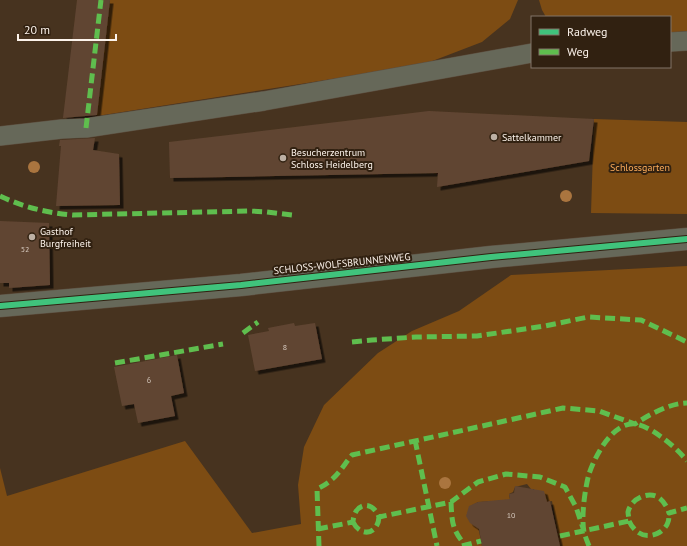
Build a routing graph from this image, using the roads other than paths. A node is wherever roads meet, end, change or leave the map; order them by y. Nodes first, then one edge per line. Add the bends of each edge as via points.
1 (687, 41) edge
2 (671, 42) edge
3 (531, 53) edge
4 (0, 136) edge
5 (687, 239) edge
6 (0, 306) edge

1 - 2 lane
3 - 4 lane via 234,106 86,128
5 - 6 street, SCHLOSS-WOLFSBRUNNENWEG via 491,257 241,285

